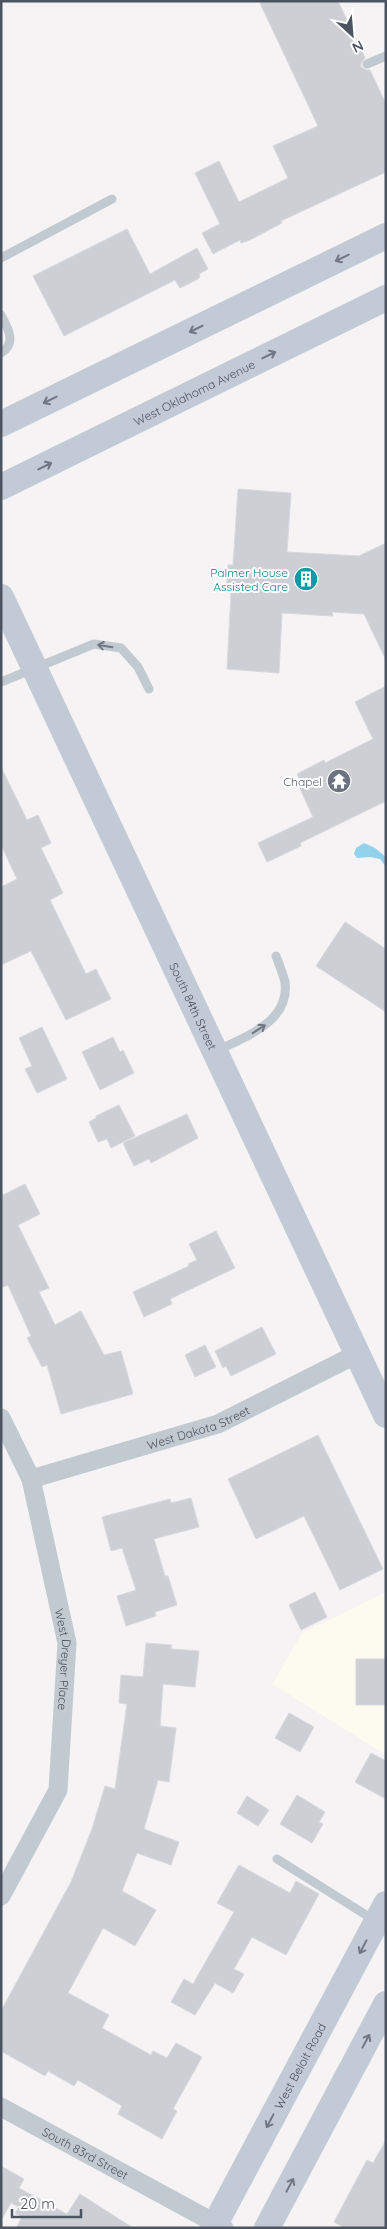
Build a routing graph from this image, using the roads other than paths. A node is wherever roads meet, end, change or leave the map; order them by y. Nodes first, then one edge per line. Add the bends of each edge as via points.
1 (386, 56) edge
2 (367, 64) dead end
3 (112, 199) dead end
4 (386, 236) edge
5 (1, 258) edge
6 (386, 298) edge
7 (1, 315) edge
8 (1, 353) edge
9 (1, 424) edge
10 (1, 487) edge
11 (1, 597) edge
12 (34, 667) junction
13 (1, 682) edge
14 (149, 690) dead end
15 (276, 956) dead end
16 (216, 1052) junction
17 (357, 1354) junction
18 (386, 1415) edge
19 (1, 1418) edge
20 (31, 1479) junction
21 (277, 1858) dead end
22 (1, 1896) edge
23 (383, 1917) edge
24 (386, 2004) edge
25 (1, 2107) edge
26 (217, 2227) edge
27 (267, 2228) edge

1 - 2 lane
3 - 5 lane
4 -> 9 main road
10 -> 6 main road, West Oklahoma Avenue
7 - 8 lane via 10,334 10,342
11 - 12 main road, South 84th Street
12 - 13 lane
14 -> 12 lane via 138,667 121,648 94,644
12 - 16 main road, South 84th Street
16 -> 15 lane via 255,1032 272,1020 284,1004 285,983
16 - 17 main road, South 84th Street
17 - 18 main road, South 84th Street
17 - 20 street, West Dakota Street via 218,1424
19 - 20 street, West Dreyer Place
20 - 22 street, West Dreyer Place via 67,1643 58,1790
21 - 23 lane
23 -> 26 main road, West Beloit Road
27 -> 24 main road
25 - 26 street, South 83rd Street

